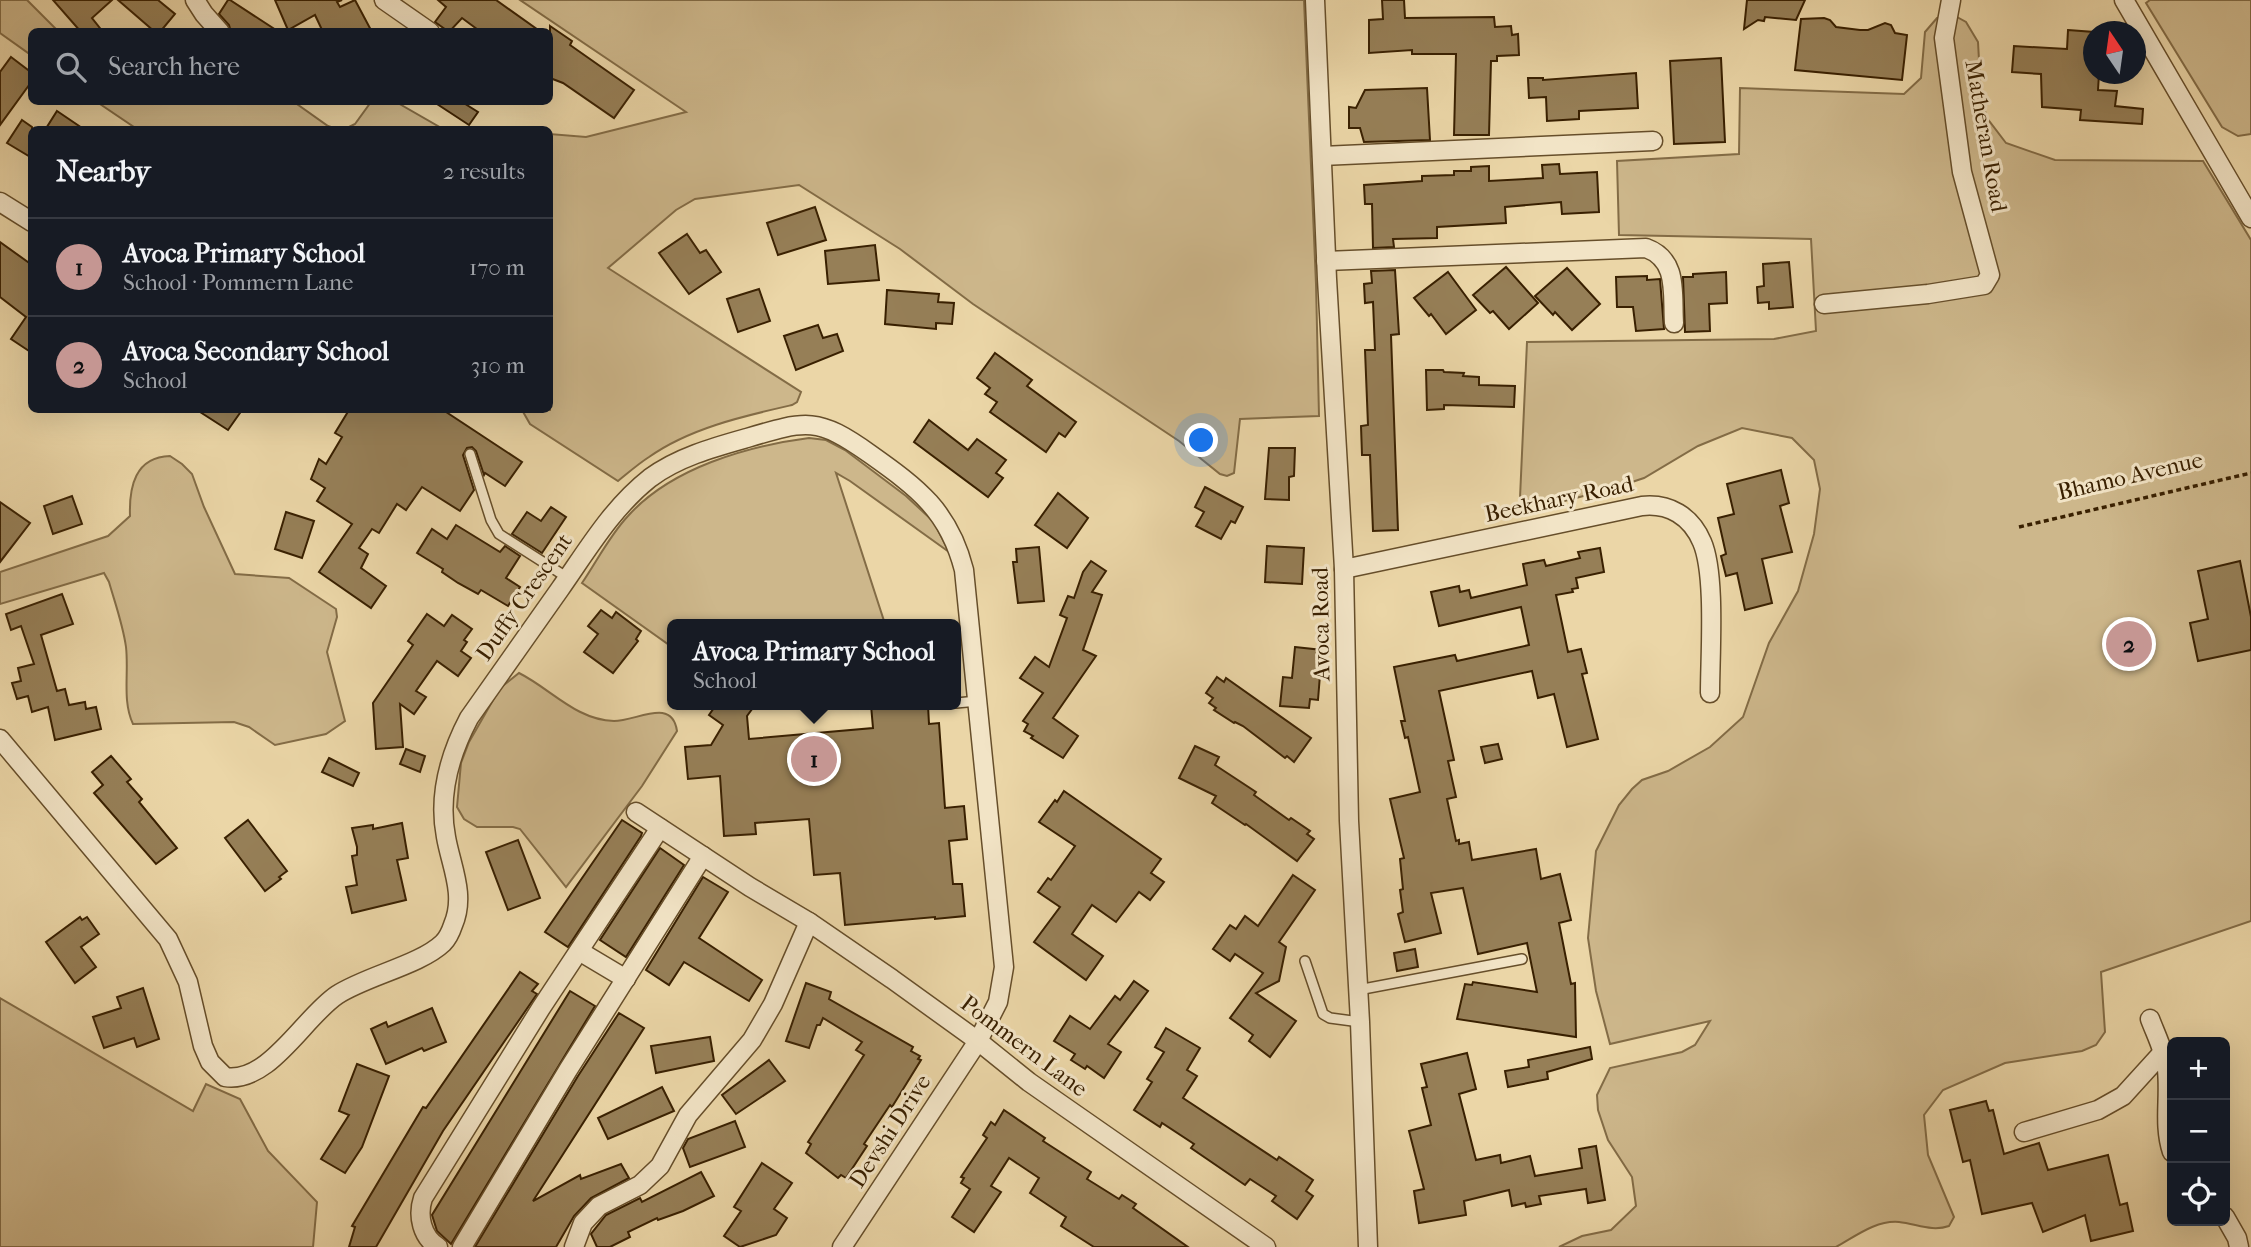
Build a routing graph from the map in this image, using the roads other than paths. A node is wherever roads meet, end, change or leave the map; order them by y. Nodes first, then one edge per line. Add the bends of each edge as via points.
1 (195, 0) edge
2 (384, 0) edge
3 (1315, 0) edge
4 (1951, 0) edge
5 (2124, 0) edge
6 (216, 28) edge
7 (424, 28) edge
8 (1653, 141) dead end
9 (1322, 156) junction
10 (0, 202) edge
11 (2251, 218) edge
12 (28, 220) edge
13 (1326, 261) junction
14 (1824, 304) dead end
15 (1674, 323) dead end
16 (470, 454) dead end
17 (1344, 569) junction
18 (568, 578) junction
19 (1710, 693) dead end
20 (978, 702) junction
21 (961, 703) edge
22 (0, 739) edge
23 (636, 812) dead end
24 (660, 828) junction
25 (703, 856) junction
26 (809, 922) junction
27 (579, 951) junction
28 (1522, 959) dead end
29 (1305, 961) dead end
30 (626, 979) junction
31 (1359, 990) junction
32 (2150, 1018) dead end
33 (1360, 1022) junction
34 (978, 1041) junction
35 (2163, 1052) junction
36 (2167, 1123) edge
37 (2024, 1132) dead end
38 (2230, 1226) edge
39 (434, 1246) edge
40 (462, 1247) edge
41 (574, 1247) edge
42 (842, 1247) edge
43 (1266, 1247) edge
44 (1368, 1247) edge
45 (2239, 1247) edge

1 - 6 street
2 - 7 street
3 - 9 street, Avoca Road
4 - 14 street, Matheran Road via 1944,38 1960,158 1990,275 1984,285 1928,295
5 - 11 street
8 - 9 street
9 - 13 street, Avoca Road
10 - 12 street
13 - 15 street via 1646,248 1669,265
13 - 17 street, Avoca Road
16 - 18 lane via 499,534
17 - 19 street, Beekhary Road via 1642,506 1670,508 1690,524 1704,545
17 - 31 street, Avoca Road via 1349,821
18 - 20 street, Duffy Crescent via 613,512 651,478 724,444 792,425 813,424 831,430 885,465 946,522 964,570
18 - 22 street, Duffy Crescent via 457,740 444,794 445,834 459,906 443,943 335,996 266,1064 243,1077 225,1077 210,1062 188,982 168,939
20 - 21 lane
20 - 34 street, Duffy Crescent via 1004,967 998,1002
23 - 24 street, Pommern Lane
24 - 25 street, Pommern Lane
24 - 27 street
25 - 26 street, Pommern Lane
25 - 30 street
26 - 34 street, Pommern Lane
26 - 41 street via 752,1040 688,1115 660,1166 640,1185 599,1206 583,1223
27 - 30 street
27 - 39 street via 423,1198 422,1224
28 - 31 lane
29 - 33 lane via 1323,1014
30 - 40 street
31 - 33 street, Avoca Road
32 - 35 street
33 - 44 street, Avoca Road
34 - 42 street, Devshi Drive
34 - 43 street, Pommern Lane via 1029,1082
35 - 36 street
35 - 37 street via 2123,1096 2098,1110
38 - 45 street

